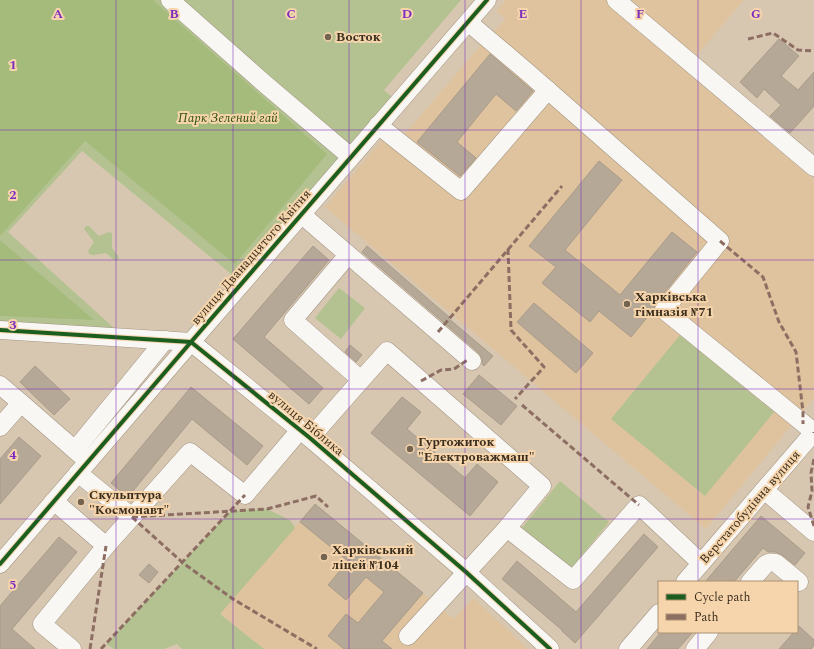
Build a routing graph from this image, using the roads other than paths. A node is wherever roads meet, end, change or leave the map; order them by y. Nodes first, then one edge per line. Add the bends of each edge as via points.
1 (170, 0) edge
2 (487, 0) edge
3 (616, 0) edge
4 (468, 22) junction
5 (548, 90) junction
6 (378, 125) junction
7 (351, 157) junction
8 (814, 167) edge
9 (301, 214) junction
10 (348, 255) junction
11 (0, 330) edge
12 (165, 340) junction
13 (191, 342) junction
14 (472, 361) dead end
15 (361, 380) junction
16 (0, 385) edge
17 (20, 403) junction
18 (0, 427) edge
19 (814, 432) edge
20 (305, 434) junction
21 (75, 450) junction
22 (83, 467) junction
23 (764, 490) junction
24 (54, 501) junction
25 (132, 517) junction
26 (507, 528) junction
27 (814, 532) edge
28 (106, 546) junction
29 (701, 563) junction
30 (0, 564) edge
31 (466, 572) junction
32 (686, 581) edge
33 (751, 581) edge
34 (798, 581) edge
35 (658, 614) edge
36 (708, 633) edge
37 (408, 636) dead end
38 (72, 649) edge
39 (550, 649) edge
40 (628, 649) edge
41 (695, 649) edge

1 - 7 street
2 - 4 street, вулиця Дванадцятого Квітня
3 - 8 street
4 - 5 street
4 - 6 street, вулиця Дванадцятого Квітня
5 - 6 street via 461,191
5 - 19 street via 720,241 664,310
6 - 7 street, вулиця Дванадцятого Квітня
7 - 9 street, вулиця Дванадцятого Квітня
9 - 10 street
9 - 13 street, вулиця Дванадцятого Квітня
10 - 14 street
10 - 15 street via 292,320
11 - 12 street
12 - 13 street
12 - 21 street
13 - 20 street, вулиця Біблика
13 - 22 street, вулиця Дванадцятого Квітня
15 - 20 street
15 - 26 street via 387,351 542,486
16 - 17 street
17 - 18 street
17 - 21 street
19 - 23 street, Верстатобудівна вулиця
20 - 25 street via 246,496 190,452
20 - 31 street, вулиця Біблика
21 - 22 street
22 - 24 street, вулиця Дванадцятого Квітня
22 - 25 street
23 - 27 street
23 - 29 street, Верстатобудівна вулиця
24 - 28 street
24 - 30 street, вулиця Дванадцятого Квітня
25 - 28 street
26 - 29 street via 573,580 639,505
26 - 31 street
28 - 38 street via 42,624
29 - 32 street, Верстатобудівна вулиця
31 - 37 street
31 - 39 street, вулиця Біблика
33 - 34 street via 765,564 771,562
35 - 40 street
36 - 41 street

